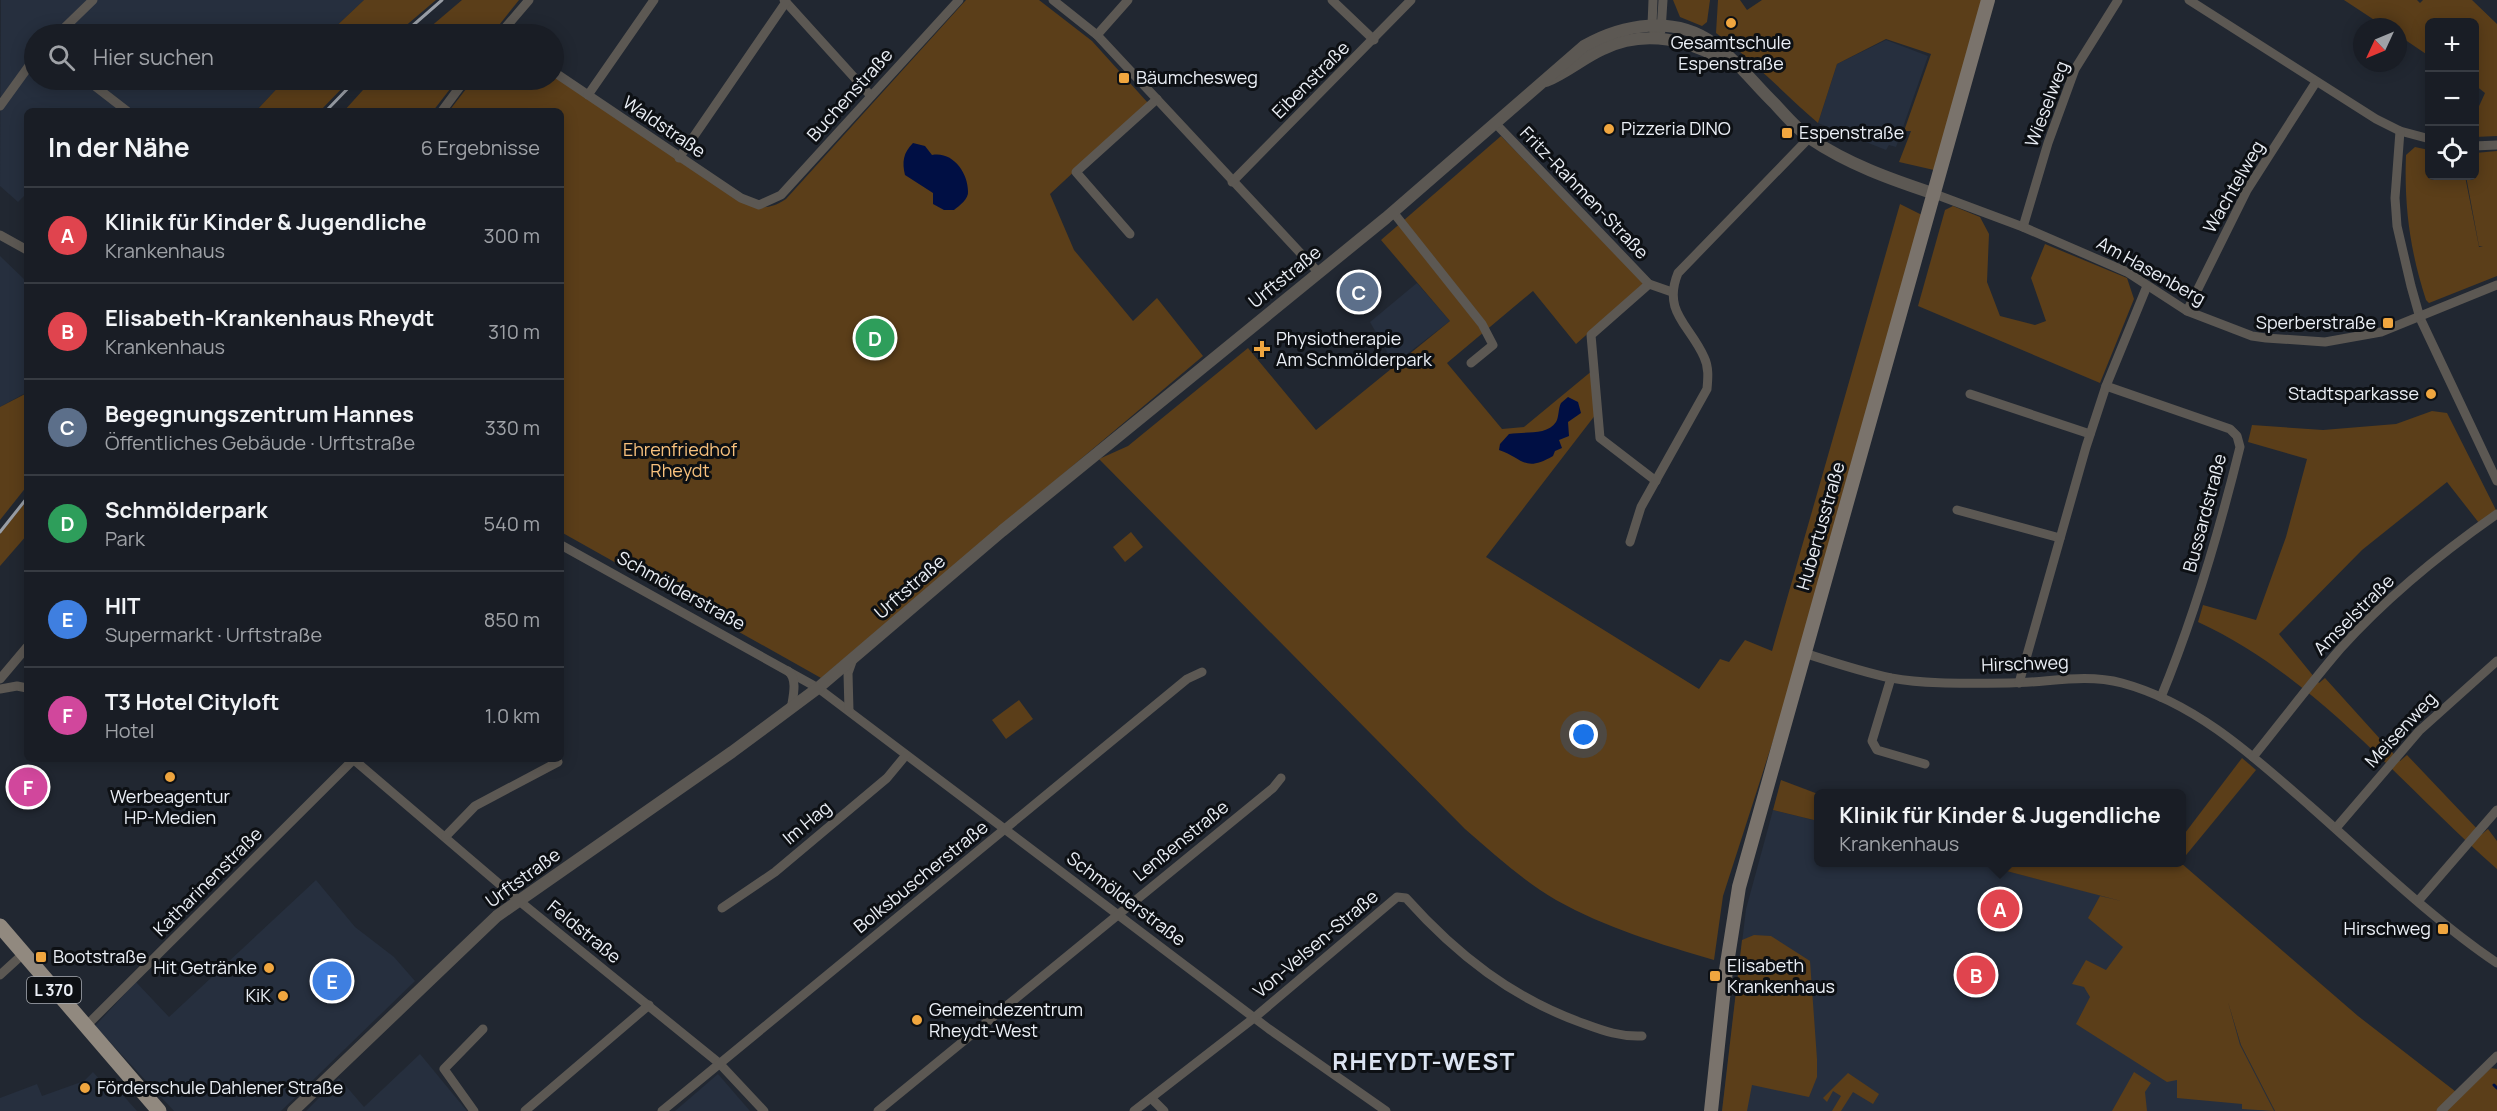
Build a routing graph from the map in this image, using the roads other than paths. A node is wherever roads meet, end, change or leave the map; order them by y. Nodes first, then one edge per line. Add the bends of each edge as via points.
1 (93, 0) edge
2 (529, 0) edge
3 (654, 0) edge
4 (959, 0) edge
5 (1053, 0) edge
6 (1128, 0) edge
7 (1332, 0) edge
8 (1411, 0) edge
9 (1653, 0) edge
10 (1663, 0) edge
11 (1988, 0) edge
12 (2118, 0) edge
13 (2189, 0) edge
14 (785, 1) edge
15 (68, 24) edge
16 (509, 24) edge
17 (1657, 25) junction
18 (1098, 35) junction
19 (1656, 38) junction
20 (1374, 40) junction
21 (1738, 67) junction
22 (24, 73) edge
23 (564, 79) edge
24 (1545, 81) junction
25 (2316, 82) junction
26 (100, 90) edge
27 (458, 90) edge
28 (588, 95) junction
29 (871, 96) junction
30 (1157, 99) junction
31 (0, 106) edge
32 (123, 108) edge
33 (444, 108) edge
34 (1496, 124) junction
35 (2400, 131) junction
36 (1809, 138) junction
37 (2425, 138) edge
38 (2497, 145) edge
39 (2479, 146) edge
40 (679, 158) junction
41 (1232, 182) junction
42 (1932, 193) junction
43 (759, 205) joint
44 (1393, 212) junction
45 (2023, 228) junction
46 (0, 234) edge
47 (1130, 234) dead end
48 (24, 248) edge
49 (1318, 273) junction
50 (1649, 284) junction
51 (2497, 285) edge
52 (2147, 286) junction
53 (1672, 292) junction
54 (2187, 311) junction
55 (2420, 318) junction
56 (1471, 363) dead end
57 (2106, 386) junction
58 (1970, 394) dead end
59 (2090, 434) junction
60 (1656, 480) junction
61 (2497, 482) edge
62 (1957, 510) dead end
63 (2497, 514) edge
64 (2060, 538) junction
65 (1630, 542) dead end
66 (564, 547) edge
67 (24, 650) edge
68 (1804, 653) junction
69 (853, 659) junction
70 (2497, 661) edge
71 (784, 667) junction
72 (1202, 672) dead end
73 (1891, 678) junction
74 (0, 679) edge
75 (2019, 683) junction
76 (24, 687) edge
77 (818, 688) junction
78 (0, 689) edge
79 (2162, 697) junction
80 (791, 709) junction
81 (849, 711) junction
82 (906, 755) junction
83 (2253, 757) junction
84 (351, 762) edge
85 (358, 762) edge
86 (558, 762) dead end
87 (1925, 764) dead end
88 (1281, 778) dead end
89 (2497, 810) edge
90 (2336, 828) junction
91 (1005, 829) junction
92 (446, 837) junction
93 (518, 900) junction
94 (2419, 900) junction
95 (722, 909) dead end
96 (1119, 914) junction
97 (0, 926) edge
98 (23, 954) junction
99 (2497, 963) edge
100 (0, 975) edge
101 (649, 1005) junction
102 (1254, 1018) junction
103 (85, 1027) junction
104 (483, 1029) dead end
105 (1642, 1036) dead end
106 (2497, 1056) edge
107 (719, 1063) junction
108 (1715, 1066) junction
109 (1152, 1099) junction
110 (159, 1111) edge
111 (293, 1111) edge
112 (474, 1111) edge
113 (525, 1111) edge
114 (662, 1111) edge
115 (764, 1111) edge
116 (878, 1111) edge
117 (1134, 1111) edge
118 (1164, 1111) edge
119 (1386, 1111) edge
120 (1704, 1111) edge
121 (1711, 1111) edge
122 (2441, 1111) edge

1 - 15 street
2 - 16 street
3 - 28 street
4 - 29 street, Buchenstraße
5 - 18 street
6 - 18 street
7 - 20 street
8 - 20 street, Eibenstraße
9 - 17 street
10 - 17 street
11 - 42 main road, Hubertusstraße
12 - 45 street, Wieselweg via 2075,69
13 - 25 street
14 - 29 street
14 - 40 street
17 - 19 street
17 - 21 street, Urftstraße via 1692,33 1713,43
17 - 24 street, Urftstraße via 1616,31 1599,38 1554,69
18 - 30 street
19 - 21 street, Urftstraße via 1690,43
19 - 24 street, Urftstraße via 1605,47
20 - 41 street, Eibenstraße
21 - 36 street, Urftstraße
22 - 31 street
23 - 28 street, Waldstraße
24 - 34 street, Urftstraße
25 - 35 street
25 - 54 street, Wachtelweg via 2247,190
26 - 32 street
27 - 33 street
28 - 40 street, Waldstraße
29 - 43 street, Buchenstraße via 781,195
30 - 41 street
30 - 47 street via 1076,172
34 - 44 street, Urftstraße
34 - 50 street, Fritz-Rahmen-Straße
35 - 37 street
35 - 55 street via 2397,226
36 - 42 street, Urftstraße via 1888,179
36 - 53 street via 1722,231 1684,265
38 - 39 street
40 - 43 street, Waldstraße via 741,198
41 - 49 street
42 - 45 street, Am Hasenberg
42 - 68 main road, Hubertusstraße
44 - 49 street, Urftstraße
44 - 56 street via 1482,324 1493,345
45 - 52 street, Am Hasenberg via 2127,272
46 - 48 street
49 - 69 street, Urftstraße via 1002,531
50 - 53 street, Fritz-Rahmen-Straße
50 - 60 street, Fritz-Rahmen-Straße via 1591,335 1600,438
51 - 55 street, Am Hasenberg
52 - 54 street, Am Hasenberg
52 - 57 street
53 - 60 street via 1678,317 1704,356 1707,389
54 - 55 street, Am Hasenberg via 2252,336 2325,342 2381,332
55 - 61 street
57 - 59 street
57 - 79 street, Bussardstraße via 2230,429 2240,447 2220,530
58 - 59 street
59 - 64 street
60 - 65 street via 1641,507
62 - 64 street
63 - 83 street, Amselstraße via 2382,606 2341,649
64 - 75 street
66 - 71 street, Schmölderstraße
67 - 74 street
68 - 73 street, Hirschweg
68 - 108 main road, Hubertusstraße via 1738,888
69 - 77 street, Urftstraße
69 - 81 street via 848,673
70 - 90 street, Meisenweg via 2419,731
71 - 77 street, Schmölderstraße
71 - 80 street via 792,674 794,683
72 - 91 street, Bolksbuscherstraße via 1188,679
73 - 75 street, Hirschweg via 1934,683
73 - 87 street via 1872,741 1877,750
75 - 79 street, Hirschweg via 2096,679 2120,682
76 - 78 street
77 - 80 street, Urftstraße
77 - 81 street, Schmölderstraße
79 - 83 street, Hirschweg via 2193,713
80 - 93 street, Urftstraße
81 - 82 street, Schmölderstraße
82 - 91 street, Schmölderstraße
82 - 95 street, Im Hag via 887,778 775,872
83 - 90 street, Hirschweg
84 - 103 street, Katharinenstraße
85 - 92 street, Feldstraße
86 - 92 street via 475,806
88 - 96 street, Lenßenstraße
89 - 94 street
90 - 94 street, Hirschweg
91 - 96 street, Schmölderstraße
91 - 107 street, Bolksbuscherstraße
92 - 93 street, Feldstraße
93 - 101 street, Feldstraße
93 - 111 street, Urftstraße
94 - 99 street, Hirschweg
96 - 102 street, Schmölderstraße
96 - 116 street, Lenßenstraße
97 - 98 main road, L 370
98 - 100 street
98 - 103 main road, L 370
101 - 107 street, Feldstraße
101 - 113 street
102 - 105 street, Von-Velsen-Straße via 1397,897 1406,898 1464,956 1540,1006 1624,1037
102 - 109 street, Von-Velsen-Straße
102 - 119 street, Schmölderstraße
103 - 110 main road, L 370
104 - 112 street via 444,1069
106 - 122 street
107 - 114 street, Bolksbuscherstraße
107 - 115 street, Feldstraße
108 - 120 main road, Hubertusstraße
108 - 121 main road, Hubertusstraße
109 - 117 street, Von-Velsen-Straße
109 - 118 street

